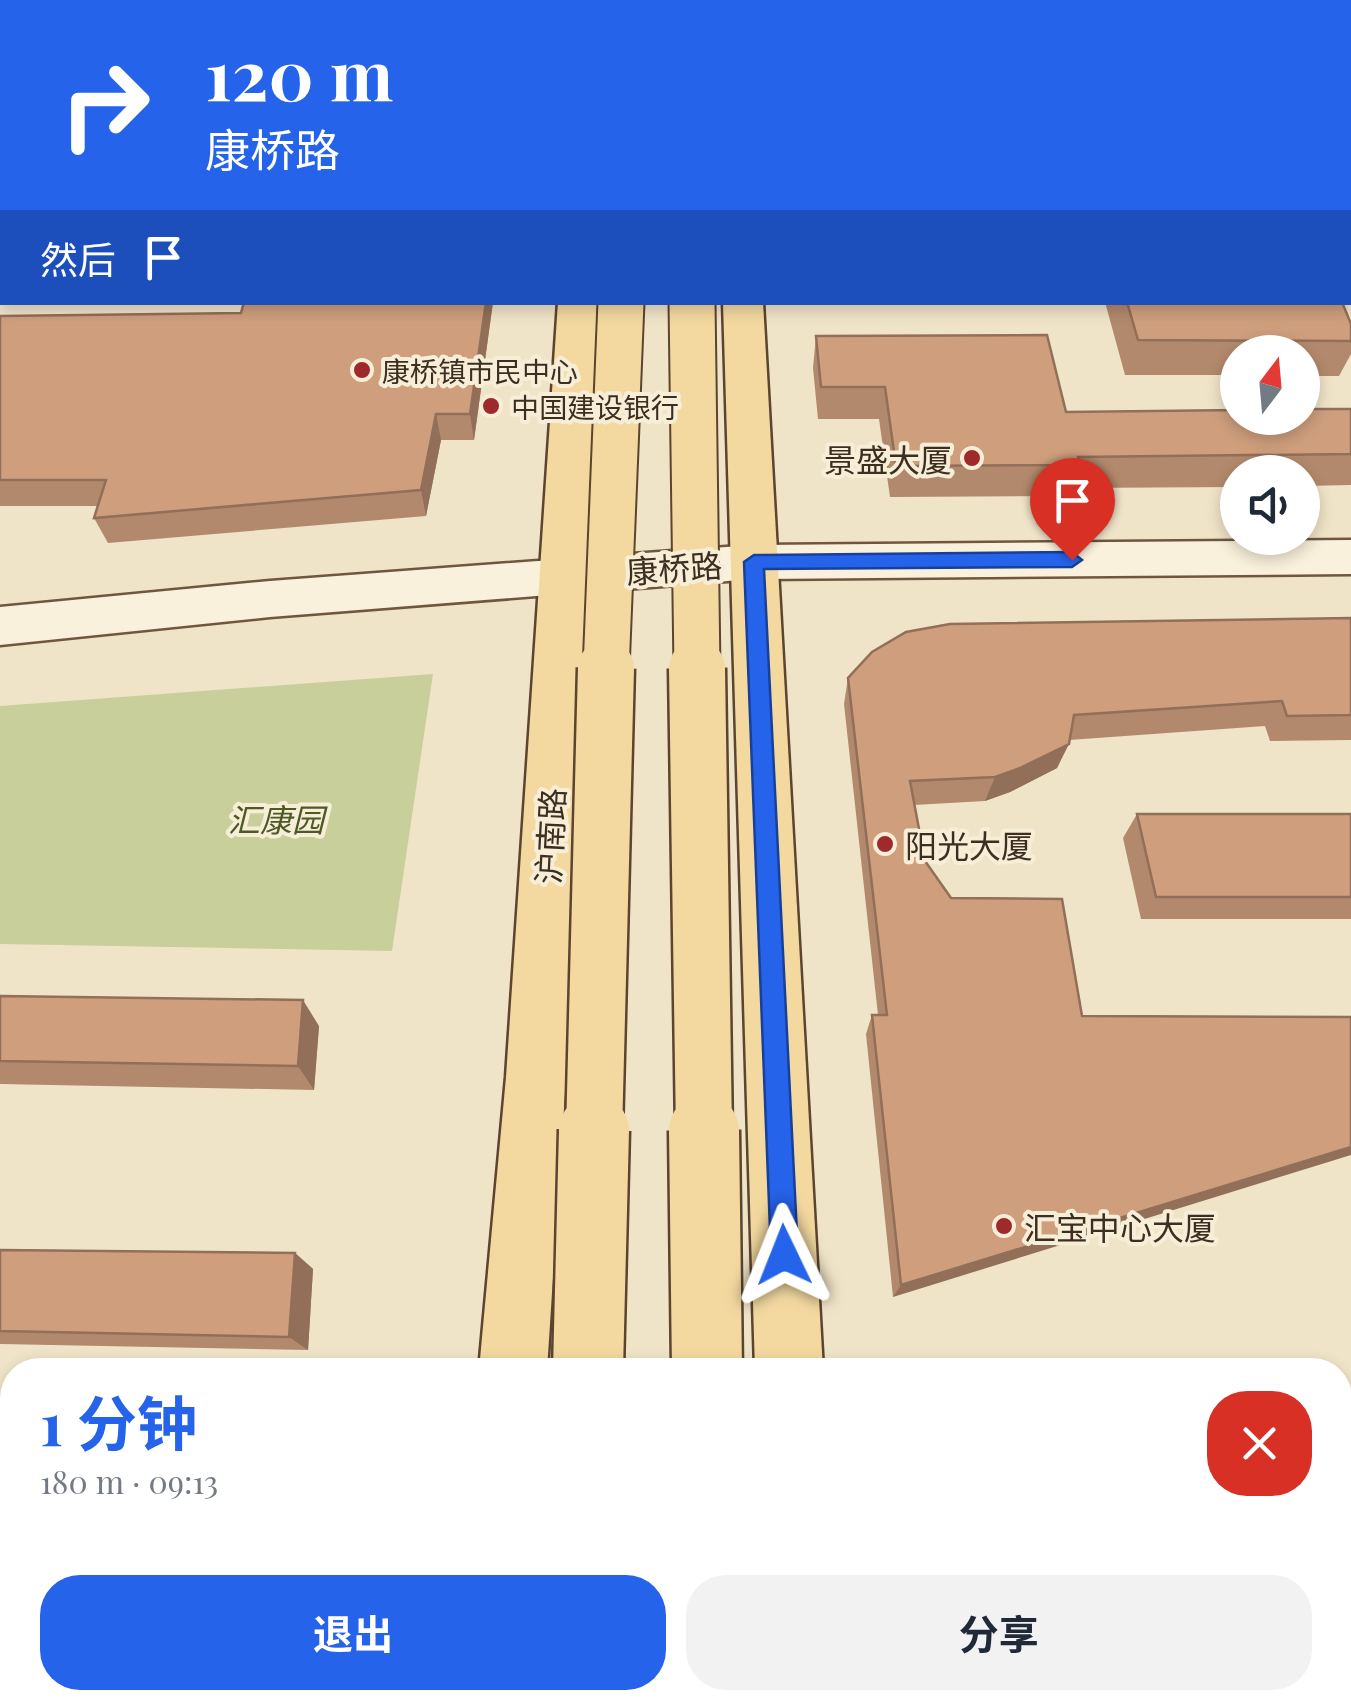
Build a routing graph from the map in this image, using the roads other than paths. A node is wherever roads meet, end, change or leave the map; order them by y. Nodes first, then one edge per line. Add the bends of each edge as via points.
1 (578, 305) edge
2 (620, 305) edge
3 (692, 305) edge
4 (743, 305) edge
5 (1351, 557) edge
6 (754, 562) junction
7 (564, 574) junction
8 (0, 626) edge
9 (514, 1358) edge
10 (588, 1358) edge
11 (707, 1358) edge
12 (788, 1358) edge

1 - 7 main road, 沪南路
2 - 10 main road, bridge
3 - 11 main road, bridge
4 - 6 main road
5 - 6 main road, 康桥路
6 - 7 main road, 康桥路
6 - 12 main road
7 - 8 main road, 康桥路
7 - 9 main road, 沪南路

